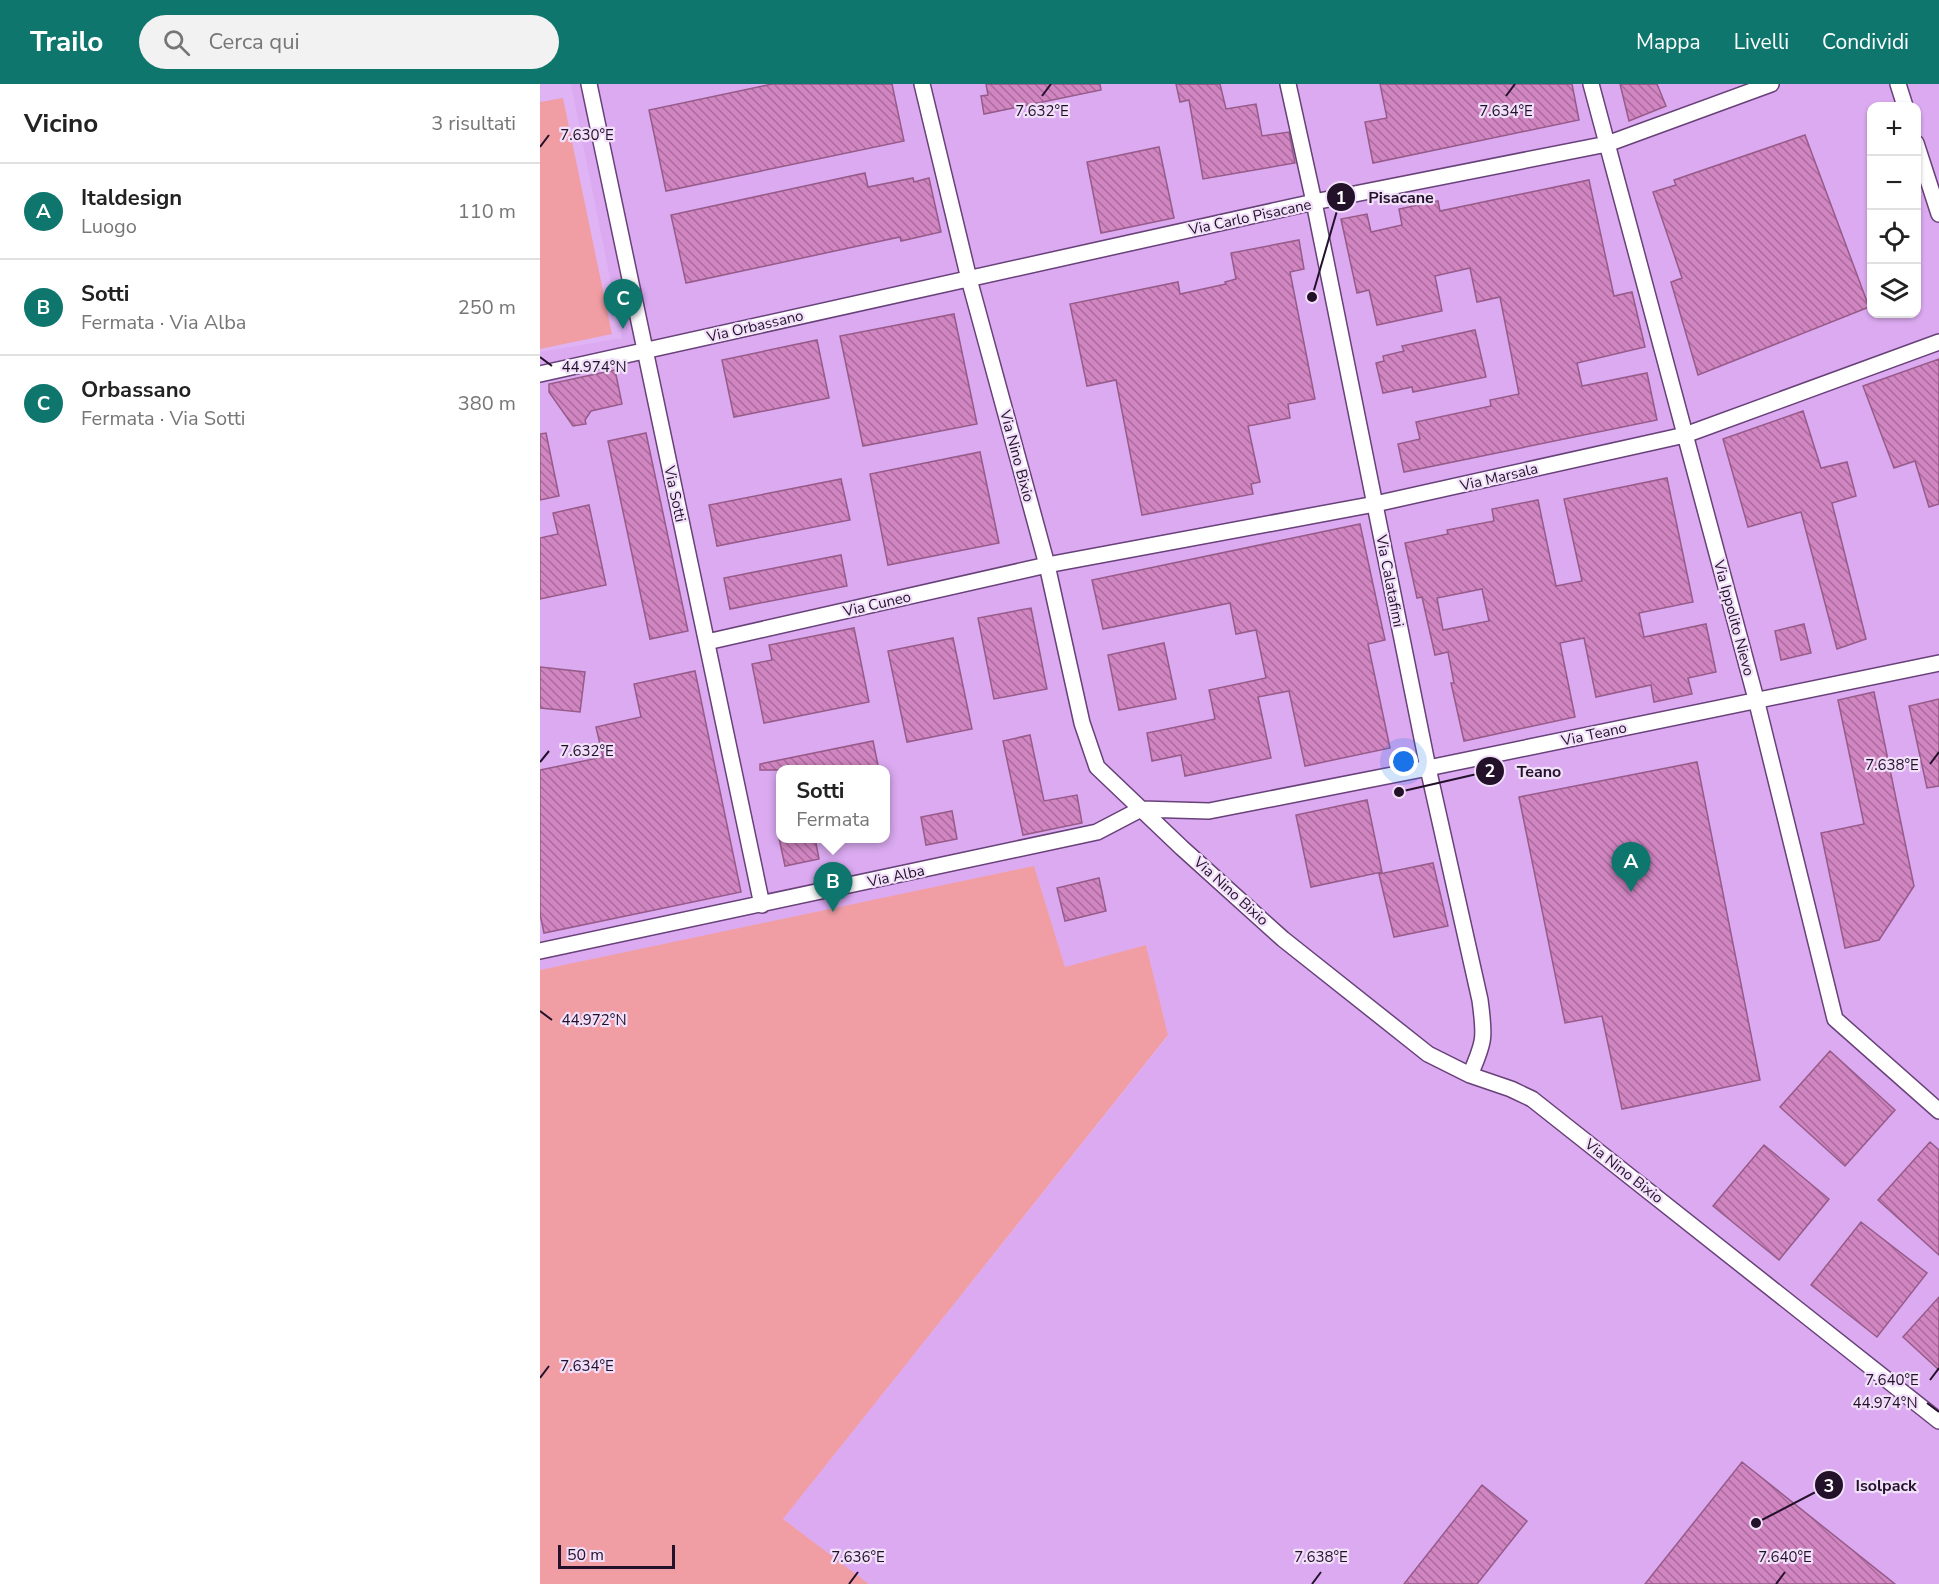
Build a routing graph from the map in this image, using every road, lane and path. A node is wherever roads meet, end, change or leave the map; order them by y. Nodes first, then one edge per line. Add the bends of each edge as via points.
1 (589, 84) edge
2 (922, 84) edge
3 (1288, 84) edge
4 (1591, 84) edge
5 (1771, 84) edge
6 (1898, 84) edge
7 (1904, 102) edge
8 (1607, 144) junction
9 (1921, 156) edge
10 (1314, 202) junction
11 (1939, 214) edge
12 (969, 279) junction
13 (1939, 342) edge
14 (645, 351) junction
15 (540, 374) edge
16 (1685, 435) junction
17 (1375, 504) junction
18 (1047, 565) junction
19 (707, 642) junction
20 (1939, 663) edge
21 (1756, 699) junction
22 (1428, 768) junction
23 (1141, 809) junction
24 (762, 905) junction
25 (540, 951) edge
26 (1470, 1075) junction
27 (1939, 1111) edge
28 (1939, 1420) edge

1 - 14 street, Via Sotti
2 - 12 street, Via Nino Bixio
3 - 10 street, Via Calatafimi
4 - 8 street, Via Ippolito Nievo
5 - 8 street, Via Carlo Pisacane
6 - 7 street
8 - 10 street, Via Carlo Pisacane
8 - 16 street, Via Ippolito Nievo
9 - 11 street
10 - 12 street, Via Carlo Pisacane
10 - 17 street, Via Calatafimi
12 - 14 street, Via Orbassano
12 - 18 street, Via Nino Bixio
13 - 16 street, Via Marsala
14 - 15 street, Via Orbassano
14 - 19 street, Via Sotti
16 - 17 street, Via Marsala
16 - 21 street, Via Ippolito Nievo
17 - 18 street, Via Marsala
17 - 22 street, Via Calatafimi
18 - 19 street, Via Cuneo
18 - 23 street, Via Nino Bixio via 1082,723 1097,767
19 - 24 street, Via Sotti
20 - 21 street, Via Teano
21 - 22 street, Via Teano
21 - 27 street, Via Ippolito Nievo via 1835,1019
22 - 23 street, Via Teano via 1209,811
22 - 26 street, Via Calatafimi via 1480,1000 1483,1046
23 - 24 street, Via Alba via 1097,832
23 - 26 street, Via Nino Bixio via 1283,939 1428,1054
24 - 25 street, Via Alba
26 - 28 street, Via Nino Bixio via 1532,1099

